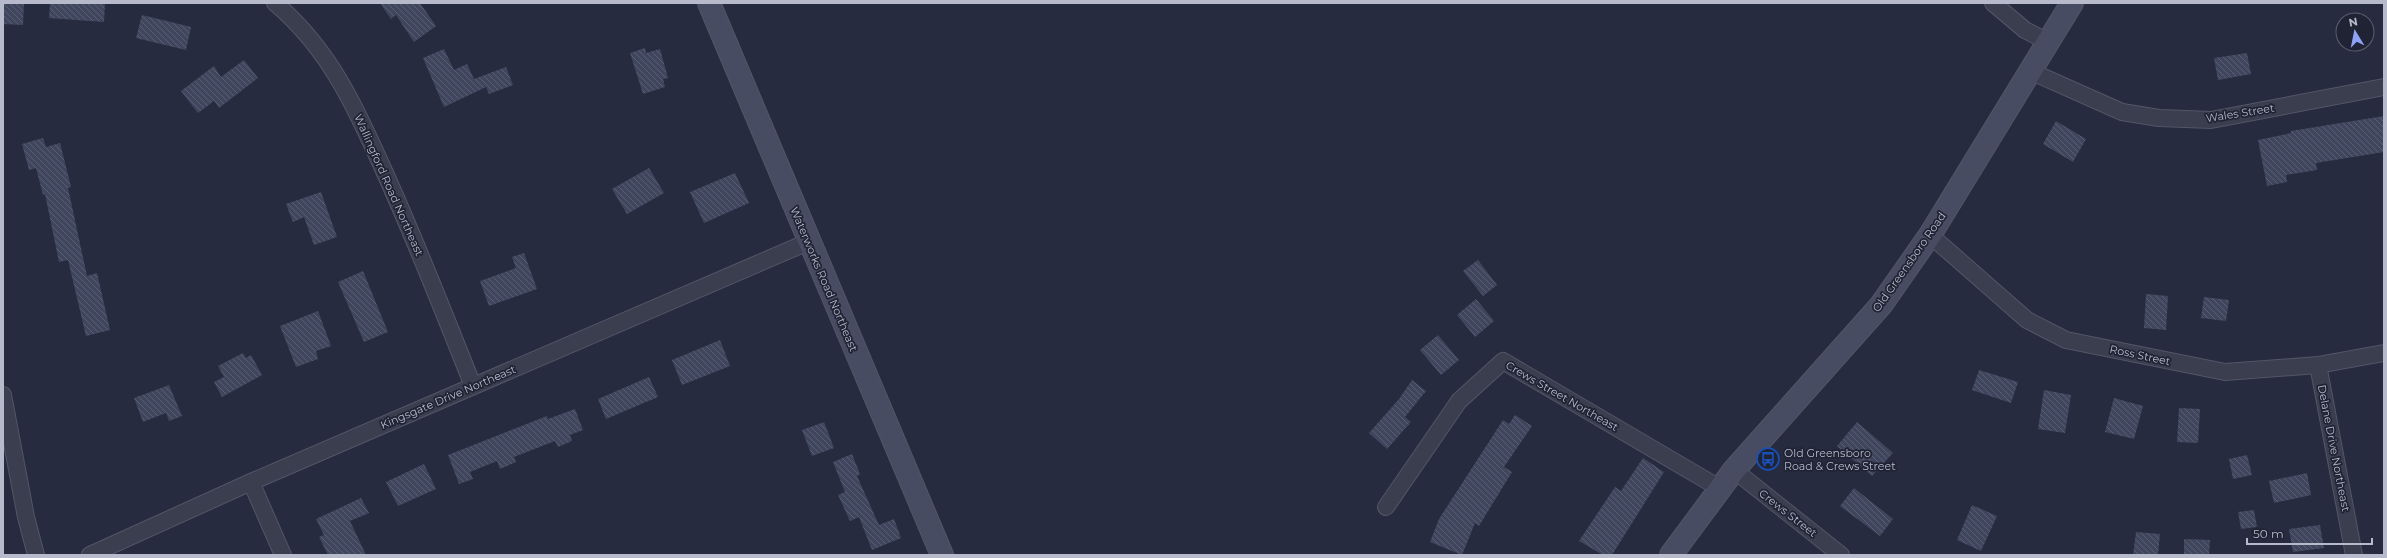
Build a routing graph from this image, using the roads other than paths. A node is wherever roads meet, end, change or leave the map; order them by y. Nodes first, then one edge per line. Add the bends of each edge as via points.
1 (275, 3) edge
2 (709, 3) edge
3 (1993, 3) edge
4 (2072, 3) edge
5 (2050, 43) junction
6 (2032, 72) junction
7 (2384, 86) edge
8 (1930, 236) junction
9 (808, 242) junction
10 (2384, 353) edge
11 (2318, 365) junction
12 (473, 386) junction
13 (3, 395) edge
14 (1734, 470) junction
15 (251, 482) junction
16 (1721, 488) junction
17 (1386, 507) dead end
18 (36, 555) edge
19 (90, 555) edge
20 (282, 555) edge
21 (942, 555) edge
22 (1671, 555) edge
23 (1841, 555) edge
24 (2354, 555) edge

1 - 12 street, Wallingford Road Northeast via 294,18 319,47 336,72 361,120 411,231
2 - 9 street, Waterworks Road Northeast
3 - 5 street via 2025,30
4 - 5 street, Old Greensboro Road
5 - 6 street, Old Greensboro Road
6 - 7 street, Wales Street via 2122,112 2159,118 2210,120
6 - 8 street, Old Greensboro Road
8 - 11 street, Ross Street via 2026,320 2066,340 2225,372
8 - 14 street, Old Greensboro Road via 1881,305
9 - 12 street, Kingsgate Drive Northeast
9 - 21 street, Waterworks Road Northeast
10 - 11 street, Ross Street
11 - 24 street, Delane Drive Northeast
12 - 15 street, Kingsgate Drive Northeast
13 - 18 street via 26,517
14 - 16 street, Old Greensboro Road
14 - 23 street, Crews Street
15 - 19 street, Kingsgate Drive Northeast
15 - 20 street
16 - 17 street, Crews Street Northeast via 1503,361 1459,401
16 - 22 street, Old Greensboro Road

